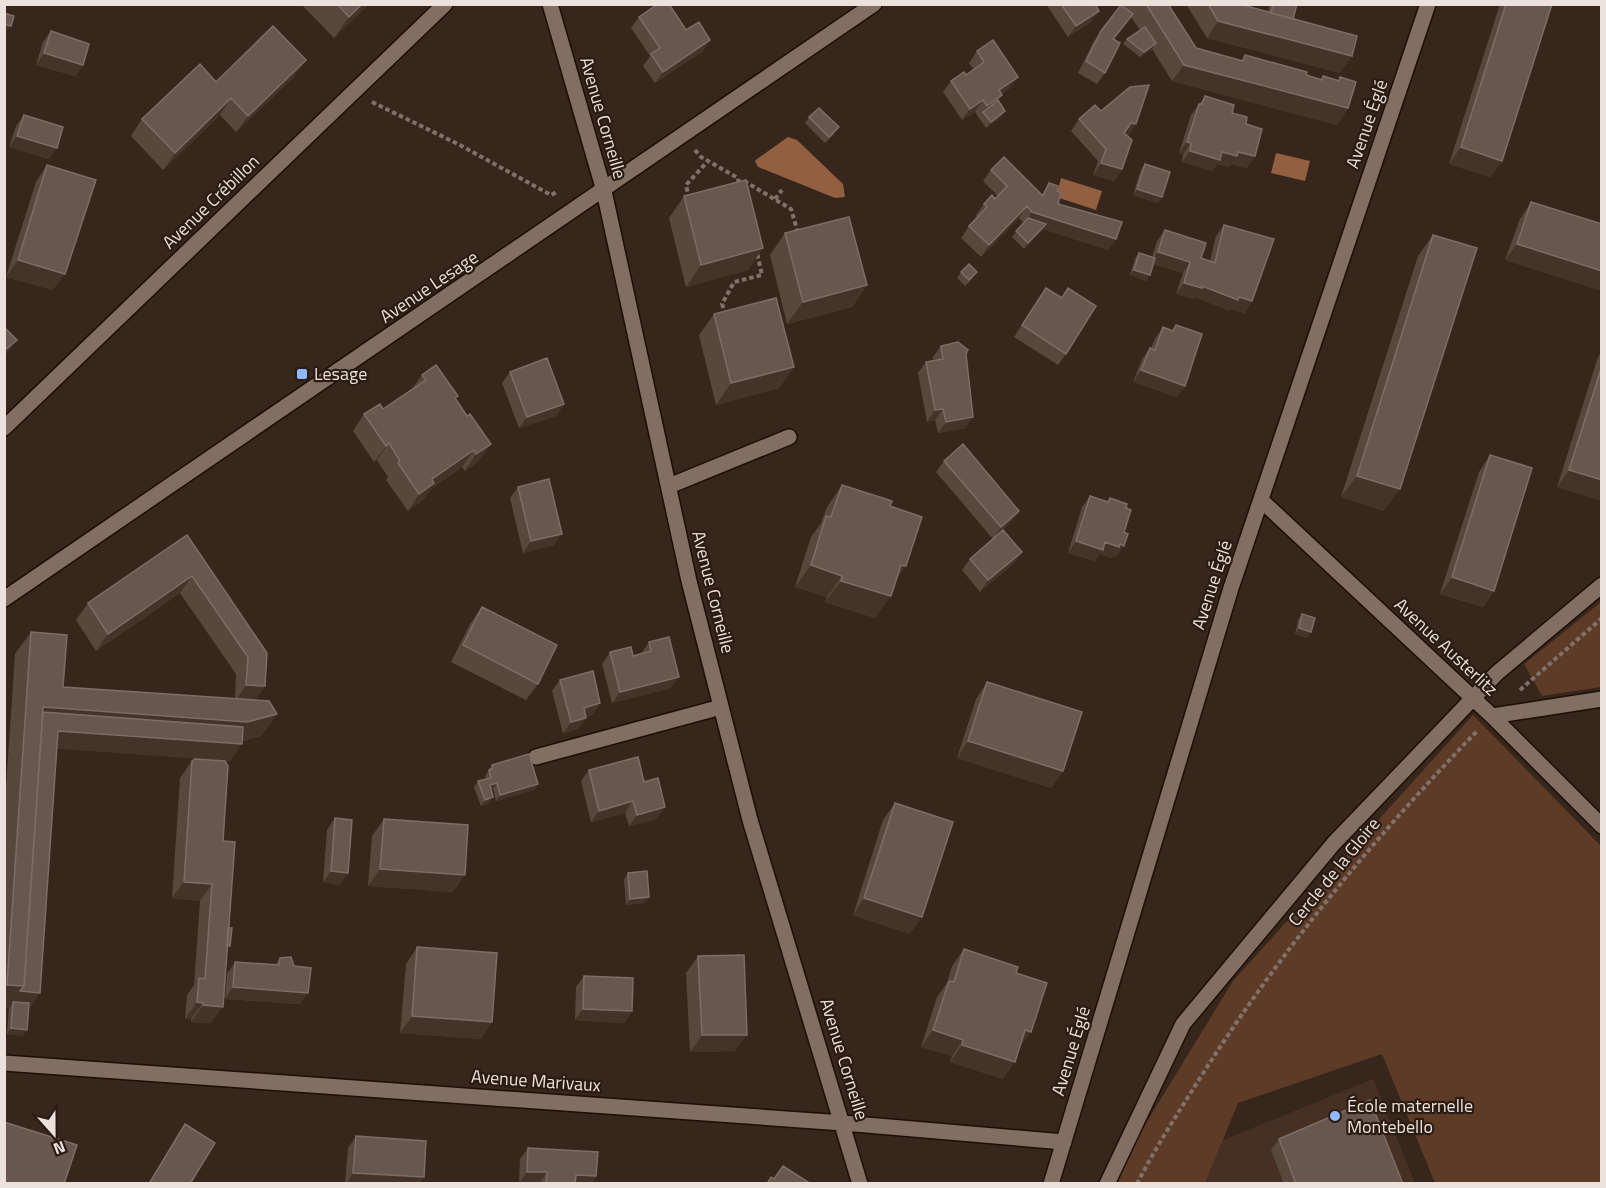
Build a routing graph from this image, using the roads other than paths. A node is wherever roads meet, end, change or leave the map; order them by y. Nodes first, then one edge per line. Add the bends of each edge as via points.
1 (445, 4) edge
2 (550, 4) edge
3 (874, 4) edge
4 (1428, 4) edge
5 (604, 191) junction
6 (4, 428) edge
7 (789, 437) dead end
8 (669, 486) junction
9 (1261, 500) junction
10 (1602, 585) edge
11 (4, 599) edge
12 (1473, 698) junction
13 (1602, 699) edge
14 (721, 707) junction
15 (1492, 716) junction
16 (536, 757) dead end
17 (1602, 826) edge
18 (4, 1063) edge
19 (843, 1123) junction
20 (1064, 1142) junction
21 (860, 1184) edge
22 (1051, 1184) edge
23 (1107, 1184) edge

1 - 6 street, Avenue Crébillon
2 - 5 street, Avenue Corneille
3 - 5 street, Avenue Lesage
4 - 9 street, Avenue Églé
5 - 8 street, Avenue Corneille
5 - 11 street, Avenue Lesage
7 - 8 street
8 - 14 street, Avenue Corneille
9 - 12 street, Avenue Austerlitz
9 - 20 street, Avenue Églé
10 - 12 street
12 - 15 street, Avenue Austerlitz
12 - 23 street via 1335,843 1183,1024
13 - 15 street
14 - 16 street
14 - 19 street, Avenue Corneille via 750,820
15 - 17 street, Avenue Austerlitz
18 - 19 street, Avenue Marivaux
19 - 20 street, Avenue Marivaux
19 - 21 street, Avenue Corneille
20 - 22 street, Avenue Églé

